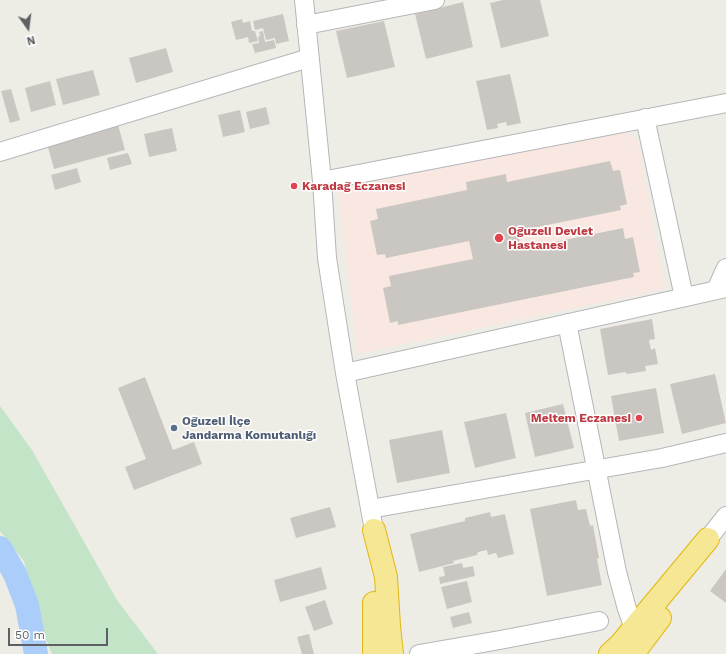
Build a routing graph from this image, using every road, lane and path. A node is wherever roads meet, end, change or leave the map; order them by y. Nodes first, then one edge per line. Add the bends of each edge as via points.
1 (304, 0) edge
2 (435, 0) edge
3 (306, 25) junction
4 (309, 58) junction
5 (726, 103) edge
6 (645, 118) junction
7 (0, 152) edge
8 (322, 181) junction
9 (726, 268) edge
10 (721, 289) edge
11 (684, 297) junction
12 (567, 323) junction
13 (345, 373) junction
14 (726, 443) edge
15 (596, 469) junction
16 (726, 516) edge
17 (372, 519) junction
18 (708, 539) junction
19 (599, 621) dead end
20 (634, 628) junction
21 (374, 654) edge
22 (392, 654) edge
23 (419, 654) edge
24 (610, 654) edge
25 (634, 654) edge

1 - 3 street
2 - 3 street
3 - 4 street
4 - 7 street
4 - 8 street
5 - 6 street
6 - 8 street
6 - 11 street
8 - 13 street via 327,258
9 - 10 street
10 - 11 street
11 - 12 street
12 - 13 street
12 - 15 street
13 - 17 street
14 - 15 street via 662,458
15 - 17 street
15 - 20 street via 617,572
16 - 18 street
17 - 21 highway
17 - 22 highway via 386,577
18 - 20 highway
18 - 25 highway via 694,572
19 - 23 street
20 - 24 highway

